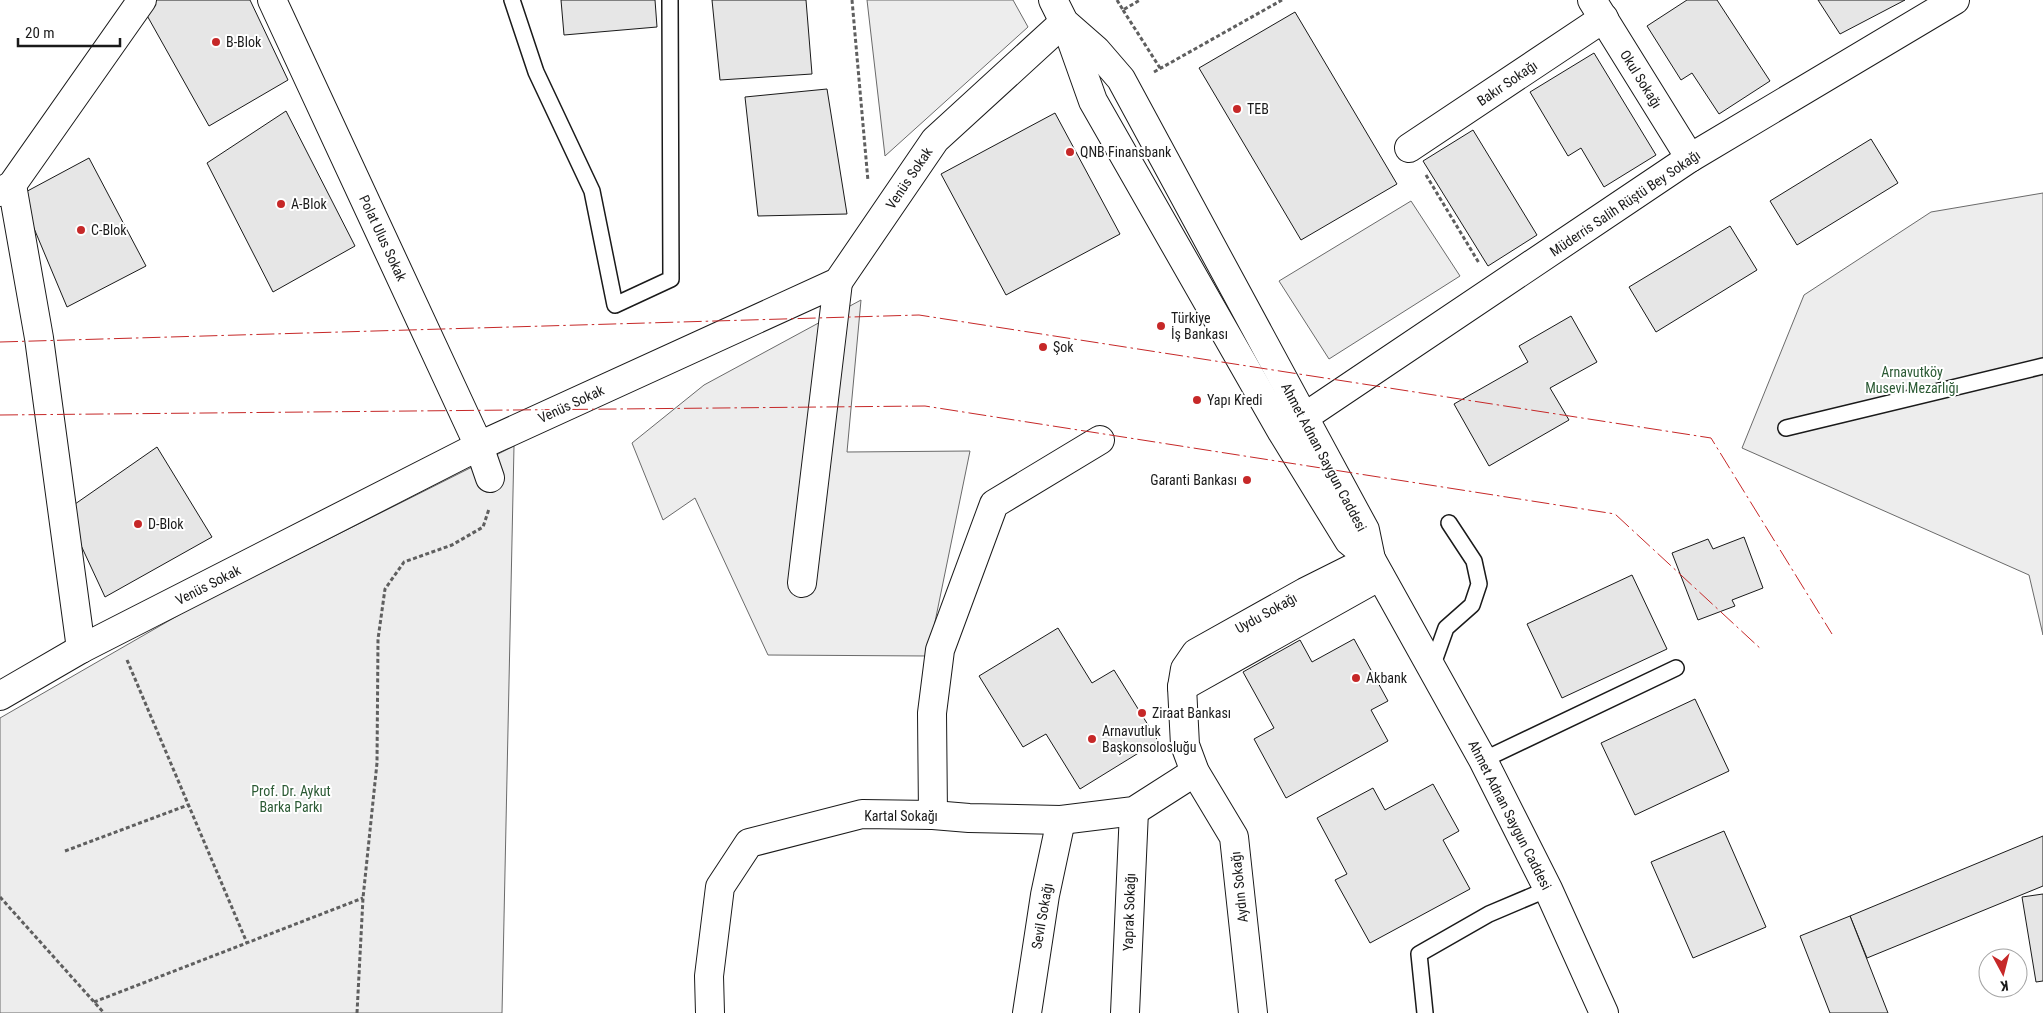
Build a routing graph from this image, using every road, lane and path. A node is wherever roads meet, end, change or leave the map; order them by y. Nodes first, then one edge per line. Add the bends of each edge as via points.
1 (142, 0) edge
2 (272, 0) edge
3 (512, 0) edge
4 (670, 0) edge
5 (852, 0) edge
6 (1117, 0) edge
7 (1140, 0) edge
8 (1282, 0) edge
9 (1955, 0) edge
10 (1598, 9) edge
11 (1122, 10) junction
12 (1058, 11) edge
13 (1160, 68) junction
14 (1125, 88) junction
15 (1410, 148) joint
16 (1690, 158) junction
17 (868, 185) dead end
18 (6, 189) edge
19 (838, 282) junction
20 (1495, 290) junction
21 (2043, 366) edge
22 (1292, 425) junction
23 (1786, 428) dead end
24 (1100, 440) dead end
25 (478, 446) junction
26 (490, 478) joint
27 (1449, 523) dead end
28 (1376, 568) junction
29 (802, 583) dead end
30 (115, 632) junction
31 (81, 649) junction
32 (1432, 667) junction
33 (1676, 668) dead end
34 (0, 696) edge
35 (1483, 760) junction
36 (1195, 772) junction
37 (188, 805) junction
38 (1134, 811) junction
39 (933, 815) junction
40 (1060, 820) junction
41 (66, 850) dead end
42 (1548, 890) junction
43 (0, 897) edge
44 (363, 898) junction
45 (247, 943) junction
46 (94, 1002) junction
47 (104, 1013) edge
48 (357, 1013) edge
49 (710, 1013) edge
50 (1027, 1013) edge
51 (1125, 1013) edge
52 (1253, 1013) edge
53 (1425, 1013) edge
54 (1604, 1013) edge

1 - 18 street
2 - 25 street, Polat Ulus Sokak
3 - 4 lane via 536,72 592,191 615,305 671,279
5 - 17 path
6 - 11 path
7 - 11 path
8 - 13 path
9 - 16 street, Müderris Salih Rüştü Bey Sokağı
10 - 15 street, Bakır Sokağı
10 - 16 street, Okul Sokağı
11 - 13 path
12 - 14 street, Ahmet Adnan Saygun Caddesi via 1096,50
12 - 19 street, Venüs Sokak via 935,140
12 - 22 street via 1093,101
13 - 14 path
14 - 22 street, Ahmet Adnan Saygun Caddesi
15 - 20 path
16 - 20 street, Müderris Salih Rüştü Bey Sokağı
18 - 31 street via 39,338
19 - 25 street, Venüs Sokak
19 - 29 street
20 - 22 street, Müderris Salih Rüştü Bey Sokağı
21 - 23 lane
22 - 28 street, Ahmet Adnan Saygun Caddesi via 1365,530
24 - 39 street via 994,504 940,650 932,713
25 - 26 street, Polat Ulus Sokak
25 - 30 street, Venüs Sokak
26 - 44 path via 489,512 483,527 452,545 404,562 384,589 378,639 377,763
27 - 32 lane via 1474,561 1479,584 1472,605 1446,628
28 - 32 street, Ahmet Adnan Saygun Caddesi
28 - 36 street, Uydu Sokağı via 1305,592 1196,653 1185,669 1182,687 1185,744
30 - 31 street, Venüs Sokak
30 - 37 path
31 - 34 street, Venüs Sokak
32 - 35 street, Ahmet Adnan Saygun Caddesi
33 - 35 lane
35 - 42 street, Ahmet Adnan Saygun Caddesi
36 - 38 street, Kartal Sokağı
36 - 52 street, Aydın Sokağı via 1234,837
37 - 41 path
37 - 45 path
38 - 40 street, Kartal Sokağı
38 - 51 street, Yaprak Sokağı
39 - 40 street, Kartal Sokağı
39 - 49 street, Kartal Sokağı via 862,814 749,842 720,887 709,976
40 - 50 street, Sevil Sokağı
42 - 53 lane via 1489,914 1419,954
42 - 54 street, Ahmet Adnan Saygun Caddesi
43 - 46 path
44 - 45 path
44 - 48 path
45 - 46 path
46 - 47 path

